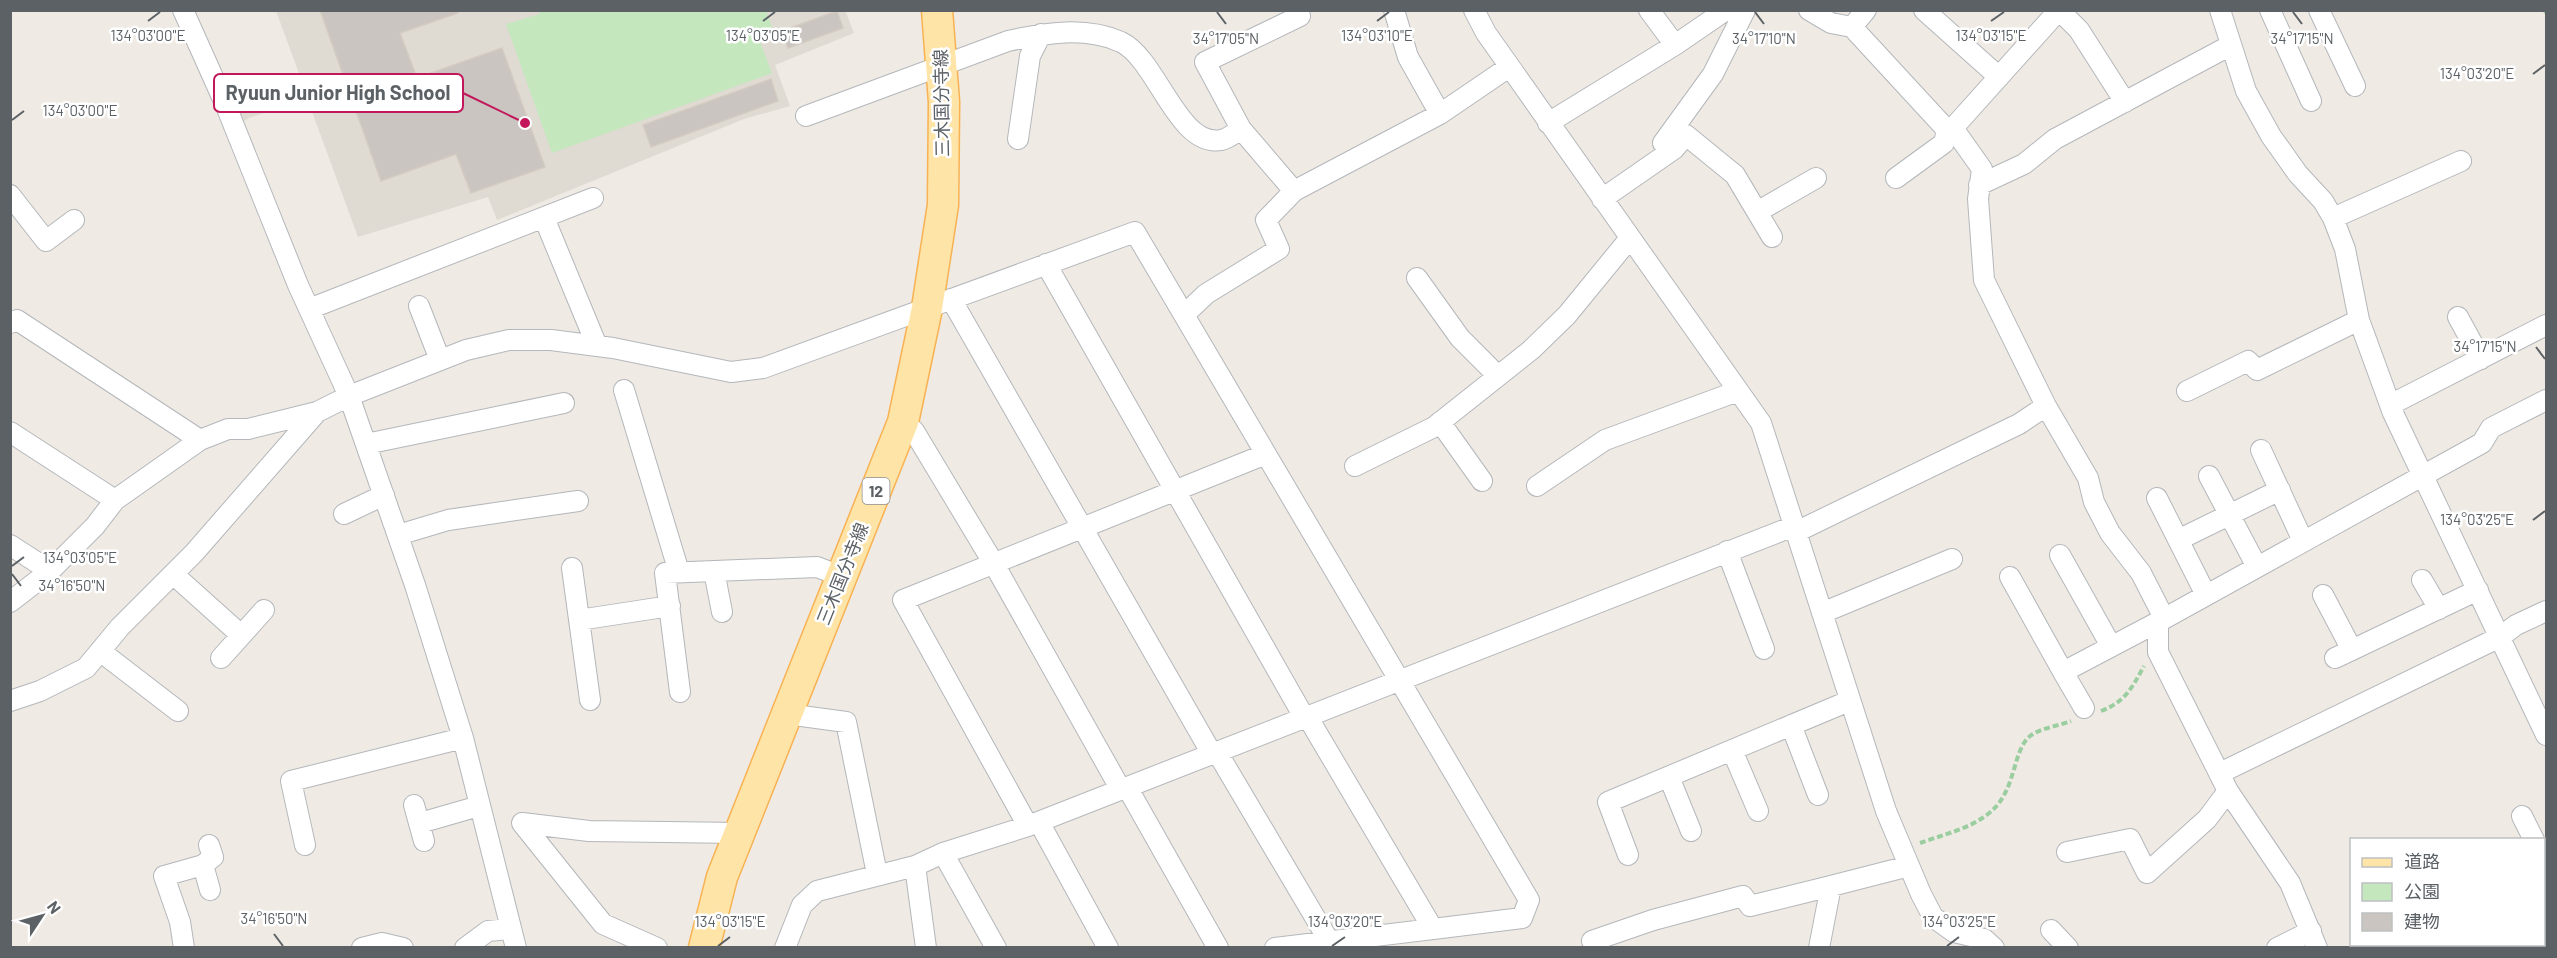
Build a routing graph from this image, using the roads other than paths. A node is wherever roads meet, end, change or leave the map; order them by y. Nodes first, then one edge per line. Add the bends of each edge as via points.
1 (183, 10) edge
2 (937, 10) edge
3 (1394, 10) edge
4 (1474, 10) edge
5 (1649, 10) edge
6 (1726, 10) edge
7 (1744, 10) edge
8 (1809, 10) edge
9 (1866, 10) edge
10 (1924, 10) edge
11 (2059, 10) edge
12 (2220, 10) edge
13 (2270, 10) edge
14 (2319, 10) edge
15 (1300, 16) dead end
16 (1852, 27) junction
17 (1041, 34) junction
18 (1676, 45) junction
19 (2231, 45) junction
20 (942, 64) junction
21 (1509, 67) junction
22 (1999, 77) junction
23 (2355, 86) dead end
24 (2311, 101) dead end
25 (2124, 102) junction
26 (1440, 114) junction
27 (806, 116) dead end
28 (1548, 123) junction
29 (1241, 129) junction
30 (1950, 129) junction
31 (1018, 139) dead end
32 (2461, 161) dead end
33 (1816, 178) dead end
34 (1896, 178) dead end
35 (1979, 186) junction
36 (1294, 191) junction
37 (1599, 194) junction
38 (10, 195) edge
39 (594, 198) dead end
40 (1757, 212) junction
41 (2333, 218) junction
42 (74, 220) dead end
43 (547, 225) dead end
44 (1772, 237) dead end
45 (1630, 238) junction
46 (1046, 264) junction
47 (1417, 279) dead end
48 (939, 303) junction
49 (419, 306) dead end
50 (309, 309) junction
51 (1184, 315) junction
52 (2458, 317) dead end
53 (2359, 321) junction
54 (10, 323) edge
55 (2547, 325) edge
56 (597, 346) junction
57 (2481, 359) junction
58 (440, 360) junction
59 (1498, 376) junction
60 (624, 390) dead end
61 (1738, 391) junction
62 (2187, 391) dead end
63 (349, 396) junction
64 (2547, 400) edge
65 (564, 403) dead end
66 (2390, 405) junction
67 (2046, 406) junction
68 (317, 412) junction
69 (903, 422) junction
70 (1440, 422) junction
71 (10, 432) edge
72 (200, 440) junction
73 (366, 444) junction
74 (2261, 450) dead end
75 (1266, 454) junction
76 (1355, 466) dead end
77 (2423, 475) junction
78 (2209, 476) dead end
79 (1482, 481) dead end
80 (1537, 486) dead end
81 (1176, 490) junction
82 (2280, 490) junction
83 (384, 495) junction
84 (2157, 498) dead end
85 (115, 500) junction
86 (578, 501) dead end
87 (344, 514) dead end
88 (2230, 515) junction
89 (1083, 528) junction
90 (1795, 529) junction
91 (398, 536) junction
92 (2178, 540) junction
93 (2303, 541) junction
94 (10, 545) edge
95 (1726, 552) junction
96 (2060, 555) dead end
97 (1952, 559) dead end
98 (994, 564) junction
99 (2257, 567) junction
100 (572, 568) dead end
101 (50, 571) junction
102 (714, 571) junction
103 (679, 572) junction
104 (173, 574) junction
105 (843, 577) junction
106 (2010, 577) dead end
107 (2422, 580) dead end
108 (2478, 590) junction
109 (2206, 595) junction
110 (2323, 595) dead end
111 (10, 602) edge
112 (670, 606) junction
113 (2439, 609) junction
114 (264, 610) dead end
115 (2547, 611) edge
116 (722, 612) dead end
117 (1822, 613) junction
118 (579, 620) junction
119 (2161, 620) junction
120 (241, 635) junction
121 (2500, 637) junction
122 (2111, 646) junction
123 (1764, 649) dead end
124 (100, 651) junction
125 (221, 658) dead end
126 (2063, 672) junction
127 (1399, 678) junction
128 (680, 692) dead end
129 (10, 700) edge
130 (590, 700) dead end
131 (1850, 701) junction
132 (178, 711) dead end
133 (787, 714) junction
134 (2084, 714) road end
135 (1306, 717) junction
136 (1791, 725) junction
137 (2547, 735) edge
138 (463, 738) junction
139 (1732, 750) junction
140 (1214, 753) junction
141 (2220, 773) junction
142 (1668, 777) junction
143 (1124, 789) junction
144 (2228, 791) junction
145 (1818, 795) dead end
146 (479, 806) junction
147 (1758, 811) dead end
148 (2522, 816) dead end
149 (419, 823) dead end
150 (1033, 824) junction
151 (1691, 831) dead end
152 (740, 833) junction
153 (2533, 838) edge
154 (209, 845) dead end
155 (305, 845) dead end
156 (2067, 852) dead end
157 (943, 853) junction
158 (1628, 855) dead end
159 (1906, 857) junction
160 (203, 865) junction
161 (915, 866) junction
162 (877, 874) junction
163 (1831, 886) junction
164 (210, 890) dead end
165 (1433, 929) junction
166 (2051, 930) dead end
167 (513, 938) edge
168 (2314, 940) edge
169 (1329, 941) junction
170 (1592, 941) dead end
171 (183, 948) edge
172 (362, 948) edge
173 (403, 948) edge
174 (465, 948) edge
175 (657, 948) edge
176 (704, 948) edge
177 (785, 948) edge
178 (926, 948) edge
179 (996, 948) edge
180 (1108, 948) edge
181 (1218, 948) edge
182 (1275, 948) edge
183 (1819, 948) edge
184 (1994, 948) edge
185 (2068, 948) edge
186 (2277, 948) edge

1 - 50 street
2 - 20 main road, 三木国分寺線 / 12
3 - 26 street via 1408,57
4 - 21 street
5 - 18 street
6 - 18 street
7 - 37 street via 1713,74 1664,142
8 - 16 street via 1831,23
9 - 16 street
10 - 22 street
11 - 22 street
11 - 25 street via 2079,30
12 - 19 street
13 - 24 street
14 - 23 street
15 - 29 street via 1205,62
16 - 30 street
17 - 20 street via 1008,40
17 - 29 street via 1083,32 1121,42 1139,54 1187,127 1202,138 1222,140
17 - 31 street via 1030,56
18 - 28 street
19 - 25 street
19 - 41 street via 2246,91 2271,136
20 - 27 street
20 - 48 main road, 三木国分寺線 / 12
21 - 26 street
21 - 28 street
22 - 30 street
25 - 35 street via 2055,139 2024,164
26 - 36 street
28 - 37 street
29 - 36 street
30 - 34 street via 1944,143
30 - 35 street via 1982,169
32 - 41 street
33 - 40 street
35 - 67 street via 1984,280
36 - 51 street via 1266,220 1279,249 1206,294
37 - 40 street via 1674,148 1686,135 1735,175
37 - 45 street
38 - 42 street via 46,242
39 - 50 street
40 - 44 street
41 - 53 street via 2345,249
43 - 56 street
45 - 59 street via 1568,315
45 - 61 street
46 - 48 street
46 - 51 street via 1135,232
46 - 81 street
47 - 59 street via 1460,338
48 - 56 street via 763,368 731,372
48 - 69 main road, 三木国分寺線 / 12
48 - 89 street
49 - 58 street
50 - 63 street
51 - 75 street
52 - 57 street
53 - 62 street via 2257,370 2248,361
53 - 66 street
54 - 72 street via 17,320
55 - 57 street
56 - 58 street via 509,340
57 - 66 street
58 - 63 street
59 - 70 street
60 - 103 street
61 - 80 street via 1605,440
61 - 90 street via 1761,423
63 - 68 street
63 - 73 street
64 - 77 street via 2491,428 2482,443
65 - 73 street
66 - 77 street
67 - 90 street via 2019,424
67 - 119 street via 2088,478 2094,502 2110,532 2141,573
68 - 72 street via 248,429 228,429
68 - 104 street
69 - 98 street via 914,431
69 - 105 main road, 三木国分寺線 / 12
70 - 76 street
70 - 79 street
71 - 85 street
72 - 85 street
73 - 83 street
74 - 82 street
75 - 81 street
75 - 127 street
77 - 93 street
77 - 108 street
78 - 88 street
81 - 89 street
81 - 135 street
82 - 88 street
82 - 93 street
83 - 87 street
83 - 91 street
84 - 92 street
85 - 101 street
86 - 91 street via 448,520
88 - 92 street
88 - 99 street
89 - 98 street
89 - 140 street
90 - 95 street
90 - 117 street
91 - 138 street
92 - 109 street
93 - 99 street
94 - 101 street
95 - 123 street
95 - 127 street
96 - 122 street
97 - 117 street
98 - 143 street
98 - 150 street via 903,600
99 - 109 street
100 - 118 street
101 - 111 street
102 - 103 street
102 - 105 street via 817,567
102 - 116 street
103 - 112 street via 665,573
104 - 120 street
104 - 124 street
105 - 133 main road, 三木国分寺線 / 12
106 - 126 street
107 - 113 street
108 - 113 street
108 - 121 street
109 - 119 street
110 - 113 street via 2343,654
112 - 118 street
112 - 128 street
114 - 120 street
115 - 121 street
117 - 131 street
118 - 130 street
119 - 122 street
119 - 141 street via 2158,652
120 - 125 street
121 - 137 street
121 - 141 street
122 - 126 street
124 - 129 street via 86,668 40,691
124 - 132 street
126 - 134 street
127 - 135 street
127 - 165 street via 1529,900 1522,918
131 - 136 street
131 - 159 street via 1886,811
133 - 152 main road, 三木国分寺線 / 12
133 - 162 street via 846,722
135 - 140 street
135 - 165 street
136 - 139 street
136 - 145 street
138 - 146 street
138 - 155 street via 291,781
139 - 142 street
139 - 147 street
140 - 143 street
140 - 169 street
141 - 144 street
142 - 151 street
142 - 158 street via 1608,802
143 - 150 street
143 - 181 street
144 - 156 street via 2207,819 2147,873 2130,839
144 - 168 street via 2290,883
146 - 149 street
146 - 167 street
148 - 153 street
150 - 157 street
150 - 180 street
152 - 175 street via 589,831 522,823 603,924
152 - 176 main road, 三木国分寺線 / 12 via 722,877
154 - 160 street via 213,857
157 - 161 street
157 - 179 street
159 - 163 street
159 - 184 street via 1933,917 1954,932 1984,939
160 - 164 street
160 - 171 street via 164,876 180,922
161 - 162 street
161 - 178 street
162 - 177 street via 817,891 802,905
163 - 170 street via 1750,906 1743,896
163 - 183 street
165 - 169 street
166 - 185 street
167 - 174 street via 488,931
168 - 186 street
169 - 182 street
172 - 173 street via 382,943

